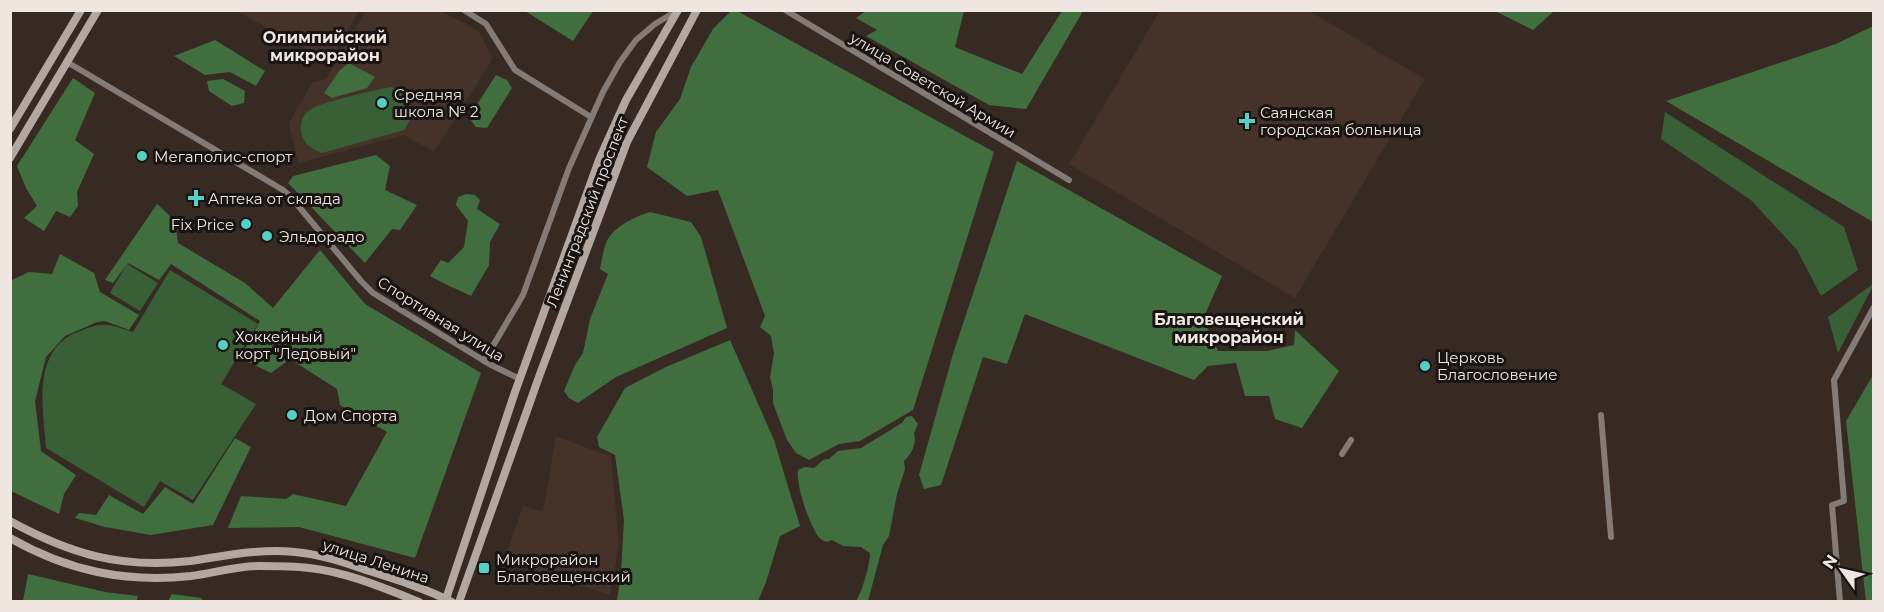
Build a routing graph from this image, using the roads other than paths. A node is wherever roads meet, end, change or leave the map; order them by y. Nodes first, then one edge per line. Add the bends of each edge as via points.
1 (81, 10) edge
2 (98, 10) edge
3 (464, 10) edge
4 (678, 10) edge
5 (697, 10) edge
6 (785, 10) edge
7 (67, 62) junction
8 (44, 72) junction
9 (57, 79) junction
10 (591, 117) junction
11 (10, 129) edge
12 (10, 158) edge
13 (1069, 180) dead end
14 (1874, 307) edge
15 (484, 361) junction
16 (520, 379) junction
17 (515, 392) junction
18 (532, 397) junction
19 (1601, 415) dead end
20 (1351, 440) dead end
21 (1342, 454) dead end
22 (10, 520) edge
23 (1611, 537) dead end
24 (10, 538) edge
25 (255, 552) junction
26 (257, 566) junction
27 (447, 600) edge
28 (419, 602) edge
29 (459, 602) edge
30 (1840, 602) edge

1 - 8 main road
2 - 7 main road
3 - 10 street via 486,24 515,70
4 - 10 street via 636,40
4 - 16 main road, Ленинградский проспект via 626,100 599,160
5 - 18 main road, Ленинградский проспект via 627,141
6 - 13 street, улица Советской Армии
7 - 9 main road
7 - 15 street, Спортивная улица via 283,189 373,293
8 - 9 main road
8 - 11 main road
9 - 12 main road
10 - 15 street via 523,295
14 - 30 street via 1834,380 1844,501 1832,505
15 - 16 street, Спортивная улица
16 - 17 main road, Ленинградский проспект
17 - 18 main road
17 - 27 main road, Ленинградский проспект
18 - 29 main road, Ленинградский проспект
19 - 23 street
20 - 21 street
22 - 25 main road, улица Ленина via 69,549 115,561 171,563
24 - 26 main road, улица Ленина via 60,562 92,572 135,578
25 - 26 main road
25 - 27 main road, улица Ленина via 323,556
26 - 28 main road, улица Ленина via 333,573

